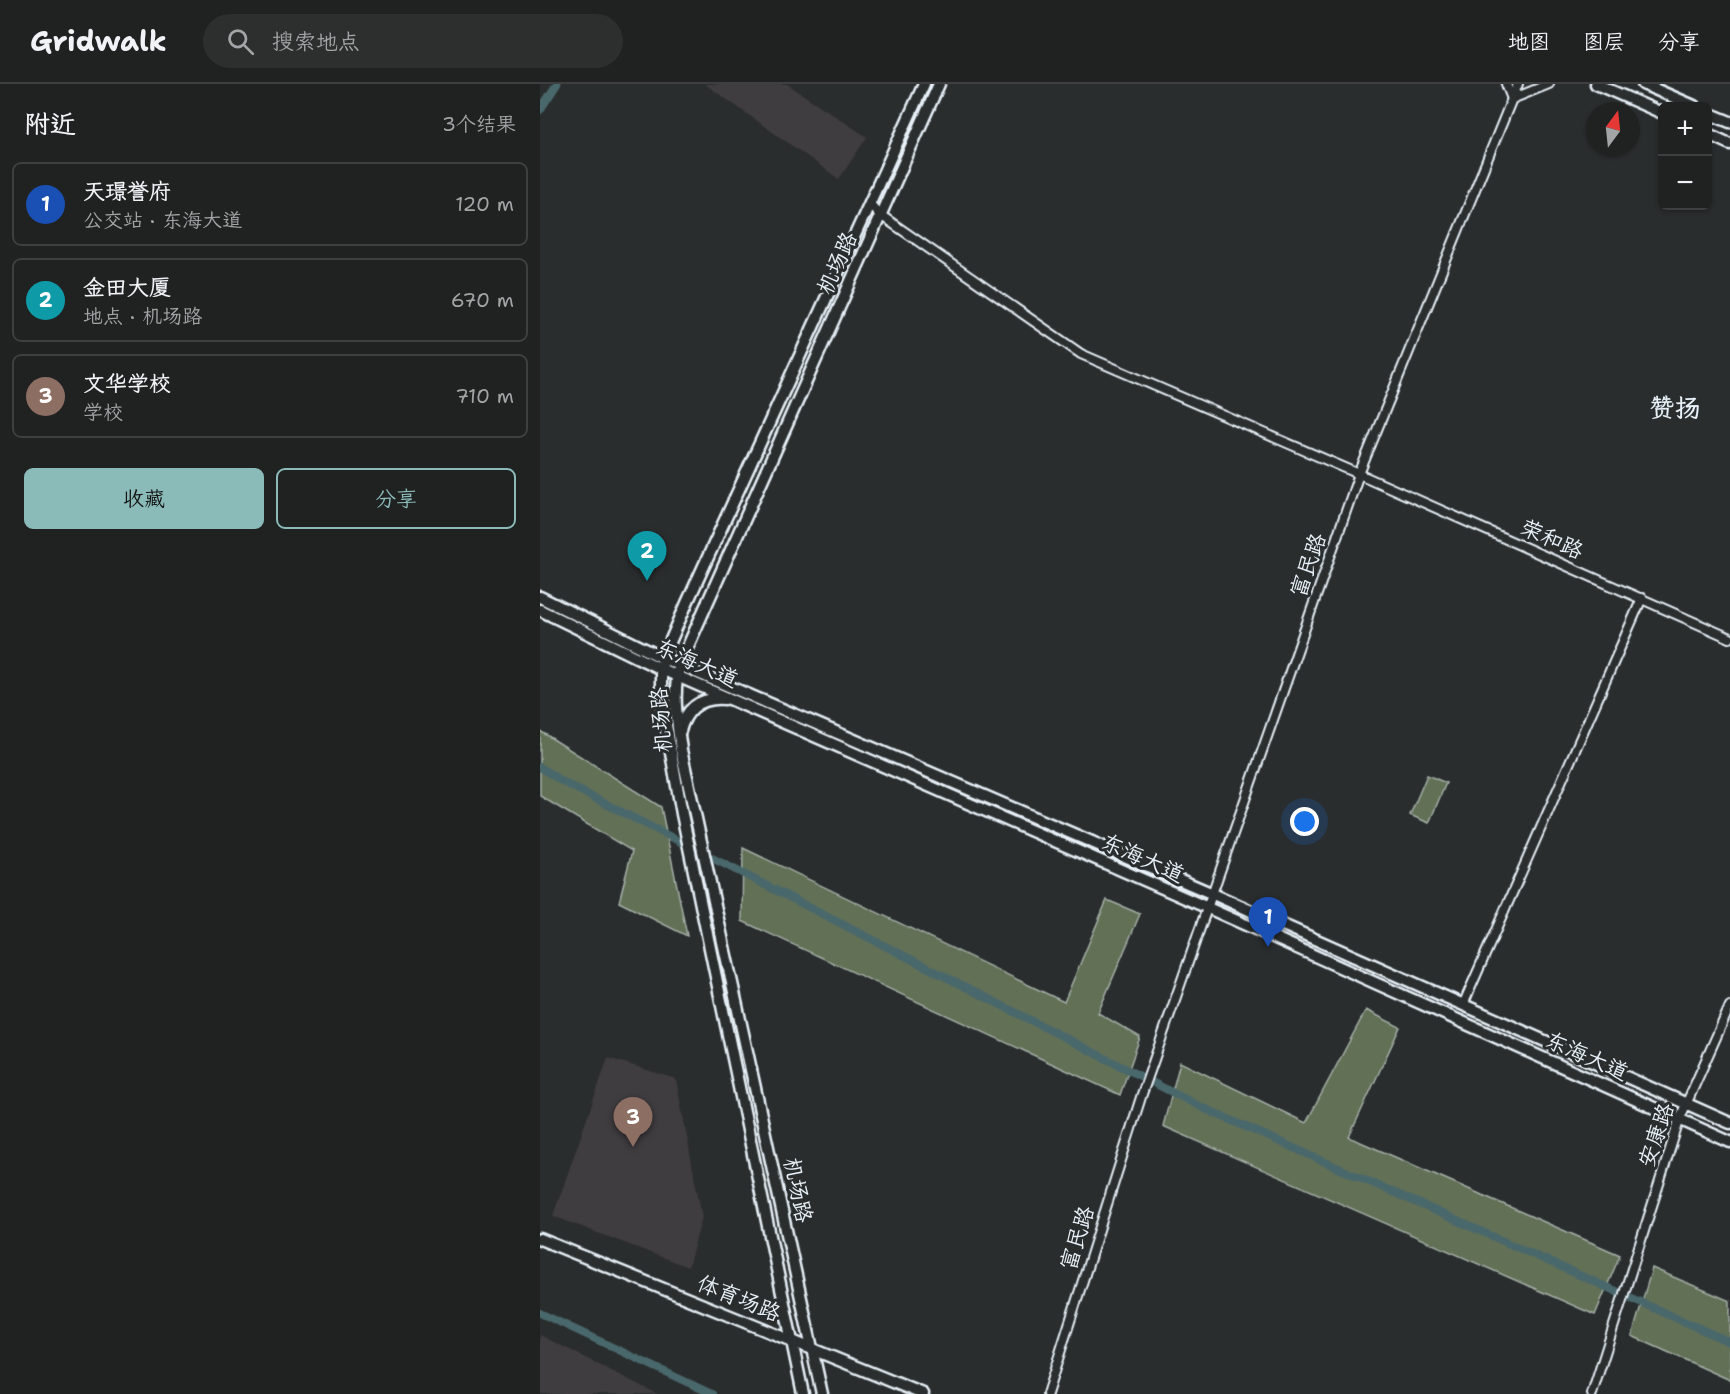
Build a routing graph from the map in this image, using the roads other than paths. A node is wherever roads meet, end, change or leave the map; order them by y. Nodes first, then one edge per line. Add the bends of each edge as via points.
1 (924, 84) edge
2 (939, 84) edge
3 (1506, 84) edge
4 (1518, 84) edge
5 (1549, 84) edge
6 (1596, 84) edge
7 (1642, 84) edge
8 (1512, 99) junction
9 (1685, 102) edge
10 (1658, 112) edge
11 (1712, 114) edge
12 (1730, 122) edge
13 (1712, 136) edge
14 (1730, 144) edge
15 (869, 203) junction
16 (879, 214) junction
17 (1359, 474) junction
18 (540, 597) edge
19 (1642, 598) junction
20 (540, 609) edge
21 (1730, 638) edge
22 (663, 658) junction
23 (661, 669) junction
24 (678, 670) junction
25 (731, 699) junction
26 (679, 734) junction
27 (1213, 894) junction
28 (1208, 908) junction
29 (1463, 1005) junction
30 (1730, 1006) edge
31 (1686, 1103) junction
32 (1680, 1118) junction
33 (1730, 1124) edge
34 (1730, 1142) edge
35 (540, 1239) edge
36 (792, 1341) junction
37 (813, 1350) junction
38 (803, 1394) edge
39 (822, 1394) edge
40 (923, 1394) edge
41 (1047, 1394) edge
42 (1592, 1394) edge

1 - 15 main road, 机场路
2 - 16 main road, 机场路
3 - 8 street
4 - 8 street, 富民路
5 - 8 street
6 - 10 main road
7 - 9 main road
8 - 17 street, 富民路
11 - 12 main road
13 - 14 main road
15 - 16 street, 荣和路
15 - 22 main road, 机场路
16 - 17 street, 荣和路 via 1081,354
16 - 24 main road, 机场路
17 - 19 street, 荣和路
17 - 27 street, 富民路
18 - 22 main road, 东海大道
19 - 21 street, 荣和路
19 - 29 street
20 - 23 main road, 东海大道
22 - 23 main road, 机场路
22 - 24 main road, 东海大道
23 - 24 main road, 东海大道
23 - 36 main road, 机场路 via 661,697 682,814
24 - 25 main road, 东海大道
24 - 26 main road, 机场路 via 675,704
24 - 27 main road, 东海大道
25 - 26 main road via 706,700 694,706
25 - 28 main road, 东海大道
26 - 37 main road, 机场路
27 - 28 street, 富民路
27 - 29 main road, 东海大道
28 - 32 main road, 东海大道
28 - 41 street, 富民路 via 1142,1094
29 - 31 main road, 东海大道
30 - 31 street, 安康路
31 - 32 street, 安康路
31 - 33 main road, 东海大道
32 - 34 main road, 东海大道
32 - 42 street, 安康路
35 - 36 main road, 体育场路
36 - 37 main road, 体育场路
36 - 38 main road, 机场路
37 - 39 main road, 机场路
37 - 40 main road, 体育场路

